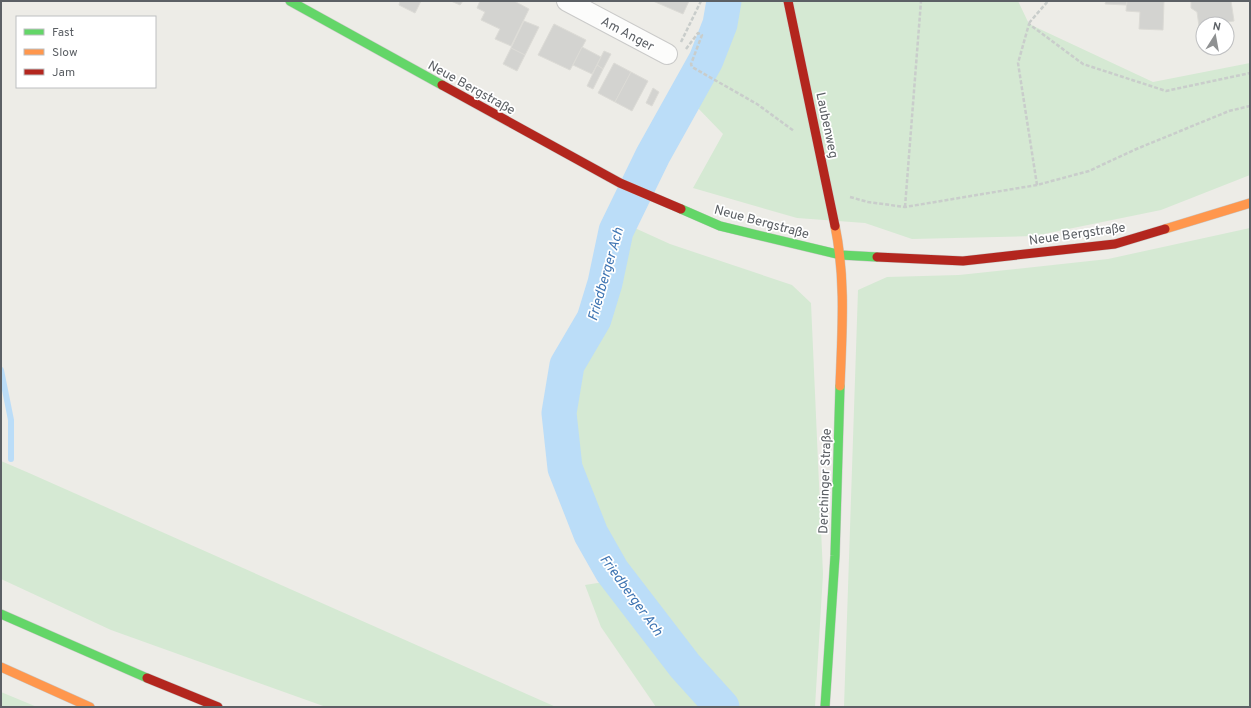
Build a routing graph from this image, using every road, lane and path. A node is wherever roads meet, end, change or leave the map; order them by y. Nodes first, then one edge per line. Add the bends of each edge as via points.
1 (290, 1) edge
2 (567, 1) edge
3 (701, 1) edge
4 (788, 1) edge
5 (921, 1) edge
6 (1048, 1) edge
7 (1029, 24) junction
8 (671, 56) junction
9 (1250, 73) edge
10 (1250, 106) edge
11 (795, 132) dead end
12 (1037, 185) junction
13 (828, 191) junction
14 (1250, 203) edge
15 (906, 207) junction
16 (841, 255) junction
17 (1, 614) edge
18 (1, 667) edge
19 (90, 707) edge
20 (218, 707) edge
21 (825, 707) edge

1 - 16 main road, Neue Bergstraße via 620,183 720,226
2 - 8 street, Am Anger
3 - 8 path
4 - 13 main road, Laubenweg
5 - 15 path
6 - 7 path
7 - 9 path via 1083,64 1166,92
7 - 12 path via 1018,63
8 - 11 path via 680,56 698,33 702,34 690,64 692,67 757,104
10 - 12 path via 1229,111 1089,171
12 - 15 path
13 - 15 path via 868,202
13 - 16 main road, Laubenweg
14 - 16 main road, Neue Bergstraße via 1115,244 963,261
16 - 21 main road, Derchinger Straße via 843,285 835,556
17 - 20 main road
18 - 19 main road

